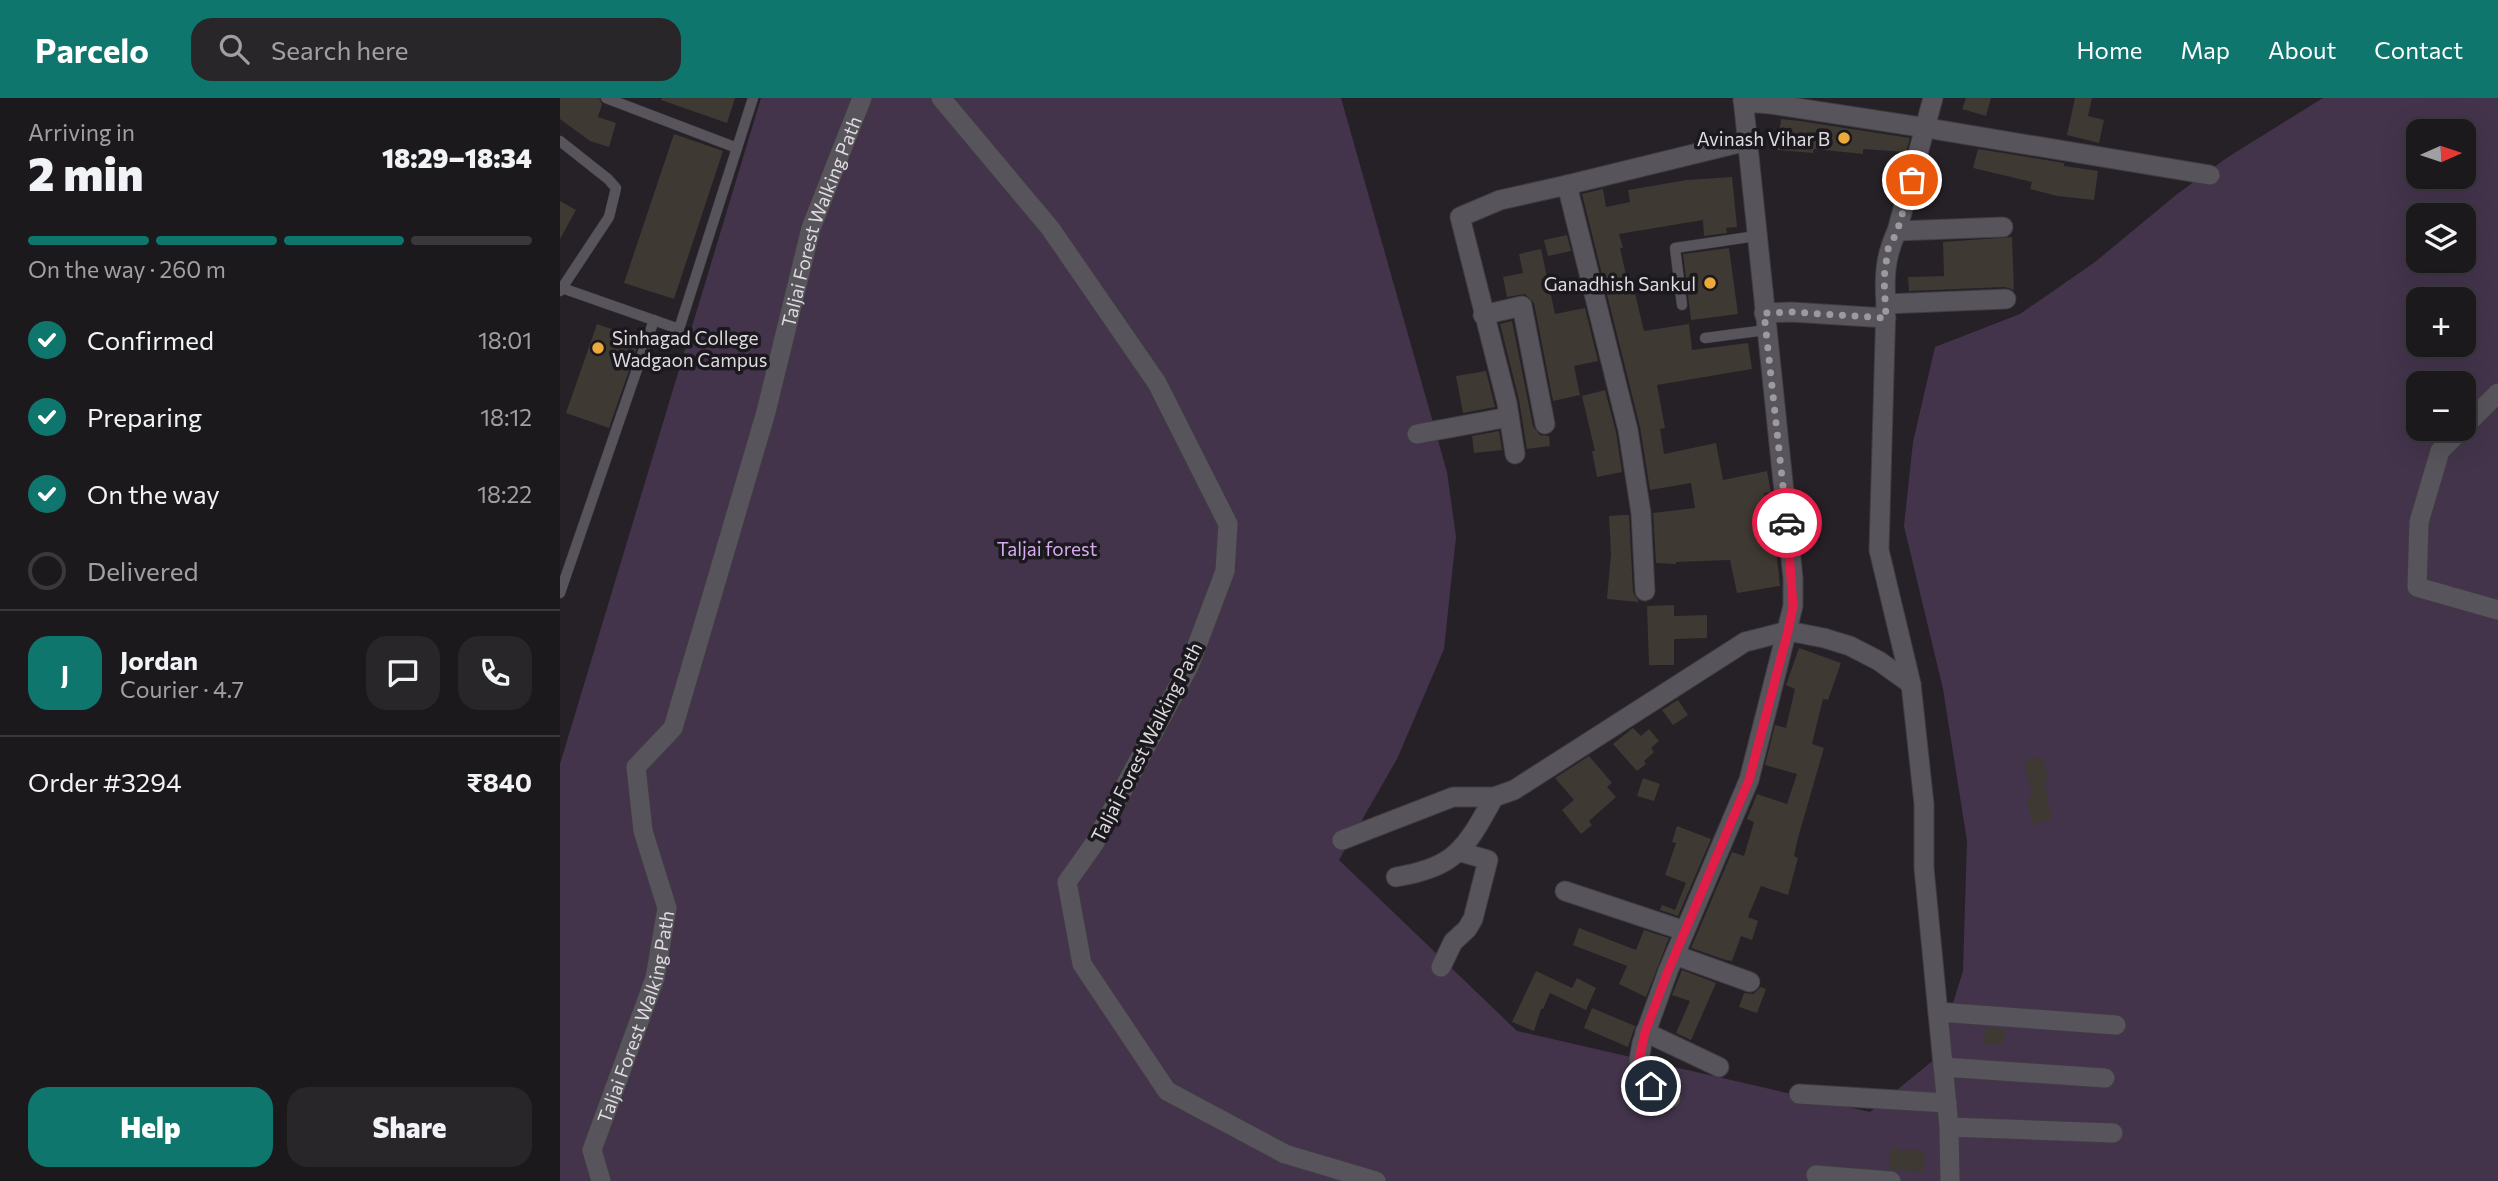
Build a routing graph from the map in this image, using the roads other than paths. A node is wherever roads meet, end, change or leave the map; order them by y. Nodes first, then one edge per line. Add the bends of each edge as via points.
1 (607, 98) edge
2 (753, 98) edge
3 (862, 98) edge
4 (941, 98) edge
5 (1933, 98) edge
6 (1754, 102) edge
7 (1927, 128) junction
8 (560, 141) edge
9 (1747, 141) junction
10 (737, 148) junction
11 (2210, 175) dead end
12 (1567, 185) junction
13 (2003, 227) dead end
14 (1897, 232) junction
15 (1756, 236) junction
16 (561, 290) edge
17 (2006, 299) dead end
18 (1682, 305) dead end
19 (1886, 311) junction
20 (1483, 315) junction
21 (1774, 317) junction
22 (654, 320) junction
23 (1705, 338) dead end
24 (2498, 393) edge
25 (2476, 415) edge
26 (1509, 417) junction
27 (1545, 424) dead end
28 (1417, 434) dead end
29 (2450, 441) edge
30 (1515, 454) dead end
31 (1645, 591) dead end
32 (560, 593) edge
33 (2498, 610) edge
34 (1788, 631) junction
35 (1911, 684) junction
36 (1494, 797) junction
37 (1342, 840) dead end
38 (1461, 852) junction
39 (1396, 877) dead end
40 (1565, 891) dead end
41 (1685, 931) junction
42 (1675, 955) junction
43 (1441, 967) dead end
44 (1750, 982) dead end
45 (1938, 1012) junction
46 (2116, 1025) dead end
47 (1645, 1032) junction
48 (1719, 1067) dead end
49 (1943, 1067) junction
50 (2105, 1079) dead end
51 (1798, 1094) dead end
52 (1671, 1098) dead end
53 (1947, 1103) junction
54 (1949, 1127) junction
55 (2113, 1133) dead end
56 (1816, 1175) dead end
57 (601, 1181) edge
58 (1376, 1181) edge
59 (1891, 1181) edge
60 (1950, 1181) edge

1 - 10 lane
2 - 10 lane
3 - 57 street, Taljai Forest Walking Path via 811,228 766,412 673,728 636,767 643,831 667,908 655,978 592,1150
4 - 58 street, Taljai Forest Walking Path via 1050,228 1157,383 1228,524 1225,572 1190,664 1094,844 1067,882 1082,964 1167,1091 1286,1154
5 - 7 street
6 - 7 street
6 - 9 street
7 - 11 street
7 - 14 street
8 - 16 lane via 616,188 609,217
9 - 12 street
9 - 15 street
10 - 22 lane via 679,329
12 - 20 street via 1500,200 1460,217
12 - 31 street via 1628,430 1642,513
13 - 14 street
14 - 19 street via 1888,249
15 - 18 lane via 1675,248
15 - 21 street
16 - 22 lane
17 - 19 street
19 - 21 street
19 - 35 street via 1879,550
20 - 26 street
20 - 27 street via 1522,306
21 - 23 lane
21 - 34 street via 1793,578
22 - 32 lane
24 - 25 street
26 - 28 street
26 - 30 street
29 - 33 street via 2440,451 2419,522 2417,587
34 - 35 street via 1850,646
34 - 36 street via 1745,642 1514,790
34 - 41 street via 1749,780
35 - 45 street
36 - 37 street via 1453,797
36 - 38 street
38 - 39 street via 1434,868
38 - 43 street via 1488,860 1473,919 1453,942
40 - 41 street
41 - 42 street
42 - 44 street
42 - 47 street
45 - 46 street
45 - 49 street
47 - 48 street
47 - 52 street via 1640,1071 1651,1086
49 - 50 street
49 - 53 street
51 - 53 street
53 - 54 street
54 - 55 street
54 - 60 street
56 - 59 street

